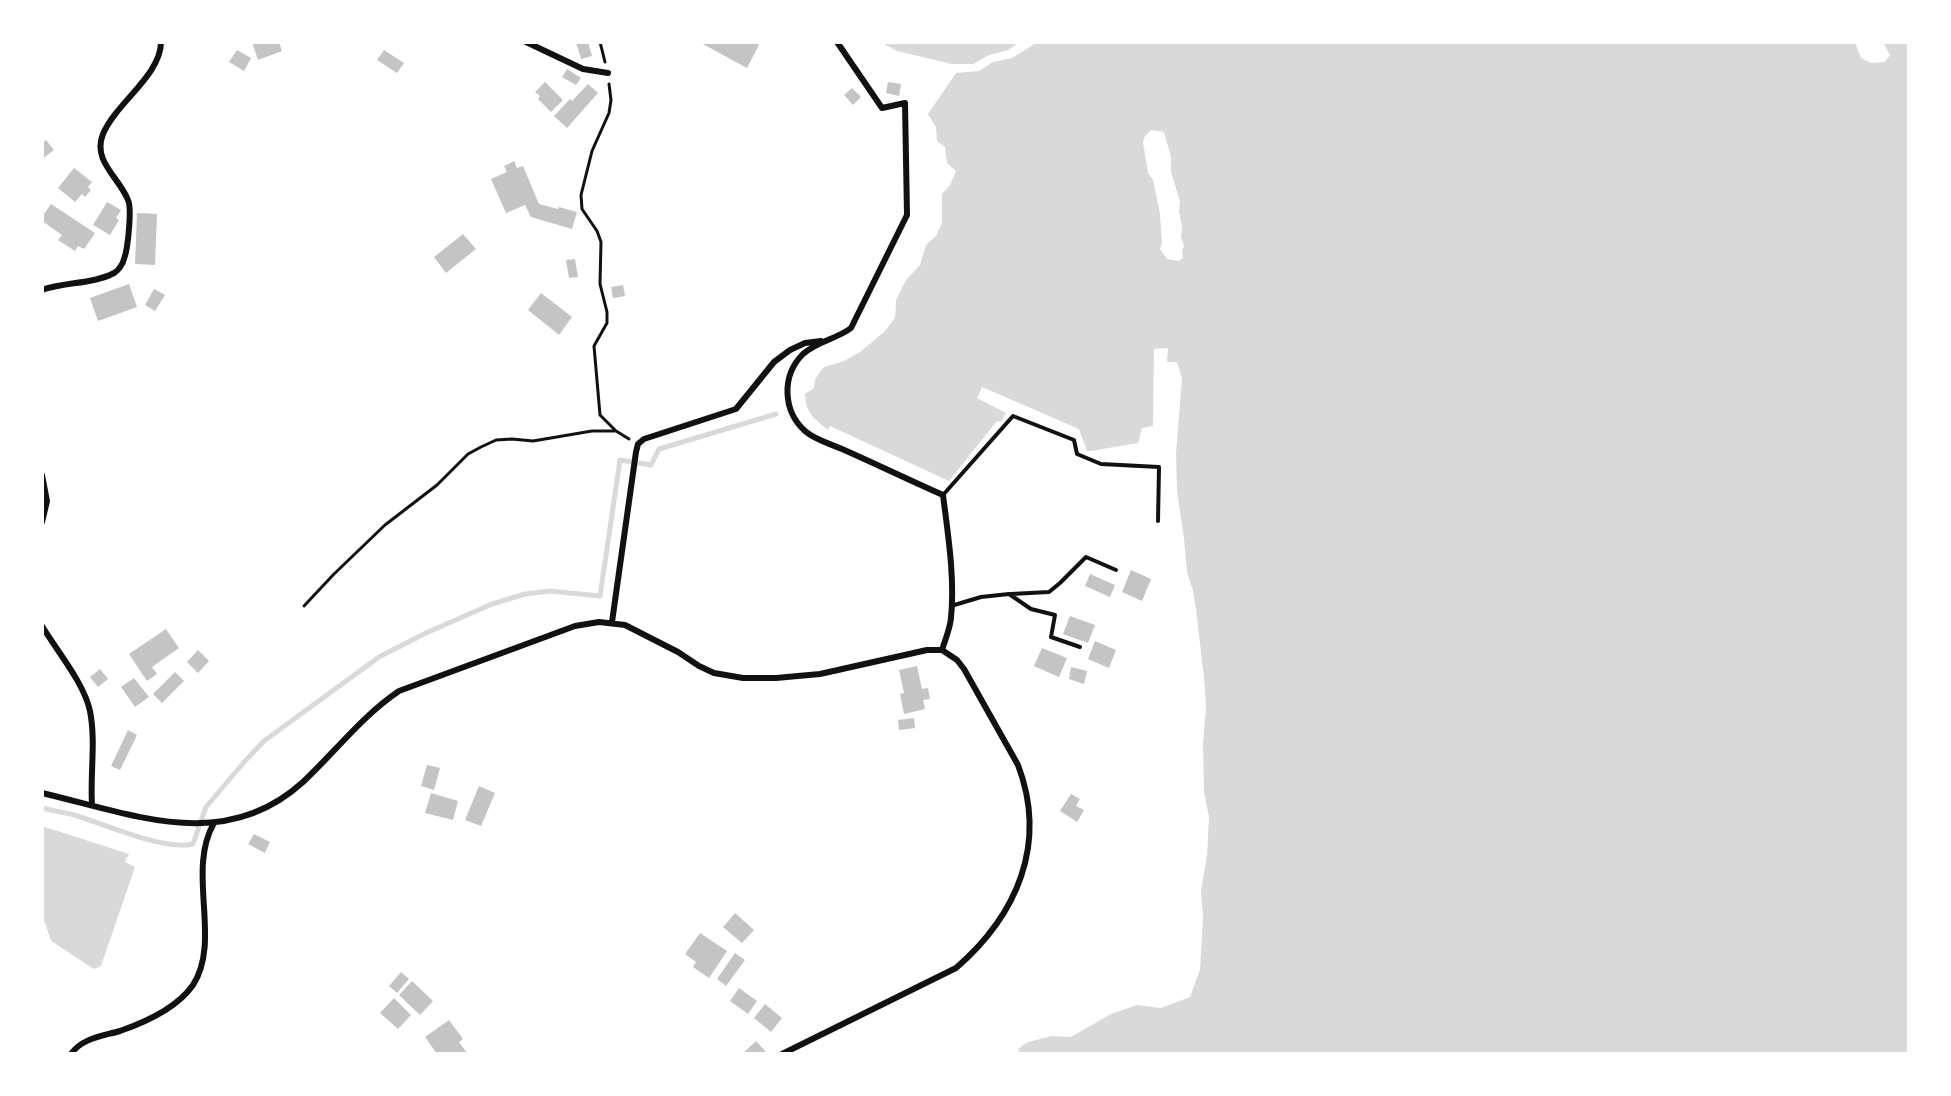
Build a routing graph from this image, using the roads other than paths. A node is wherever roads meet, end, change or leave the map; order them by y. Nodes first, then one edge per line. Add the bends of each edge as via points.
1 (161, 42) edge
2 (526, 42) edge
3 (837, 42) edge
4 (608, 73) road end
5 (42, 290) edge
6 (825, 341) junction
7 (42, 475) edge
8 (943, 495) junction
9 (1158, 521) dead end
10 (42, 522) edge
11 (1116, 570) dead end
12 (1009, 594) junction
13 (951, 606) junction
14 (612, 622) junction
15 (42, 626) edge
16 (1080, 647) dead end
17 (942, 650) junction
18 (42, 793) edge
19 (92, 805) junction
20 (211, 824) junction
21 (71, 1054) edge
22 (783, 1054) edge

1 - 5 street via 155,64 116,113 100,149 102,160 129,200 124,259 117,272 106,277
2 - 4 street via 583,69
3 - 6 street via 882,108 905,103 907,214 851,328
6 - 8 street via 802,355 790,373 788,397 794,419 807,433
6 - 14 street via 805,343 774,362 736,409 638,444
7 - 10 street via 46,501
8 - 9 lane via 1013,416 1074,440 1077,454 1101,464 1159,467
8 - 13 street
11 - 12 lane via 1086,556 1049,592
12 - 13 lane
12 - 16 lane via 1031,609 1055,615 1051,637
13 - 17 street
14 - 17 street via 651,637 714,673 743,678 820,674 906,653
14 - 20 street via 575,626 399,691 381,703 321,766 277,803 248,816
15 - 19 street via 90,709
17 - 22 street via 964,669 1024,780 1030,817 1024,871 991,932 956,968
18 - 19 street
19 - 20 street via 135,816
20 - 21 street via 203,856 203,956 195,982 169,1008 140,1023 86,1040

